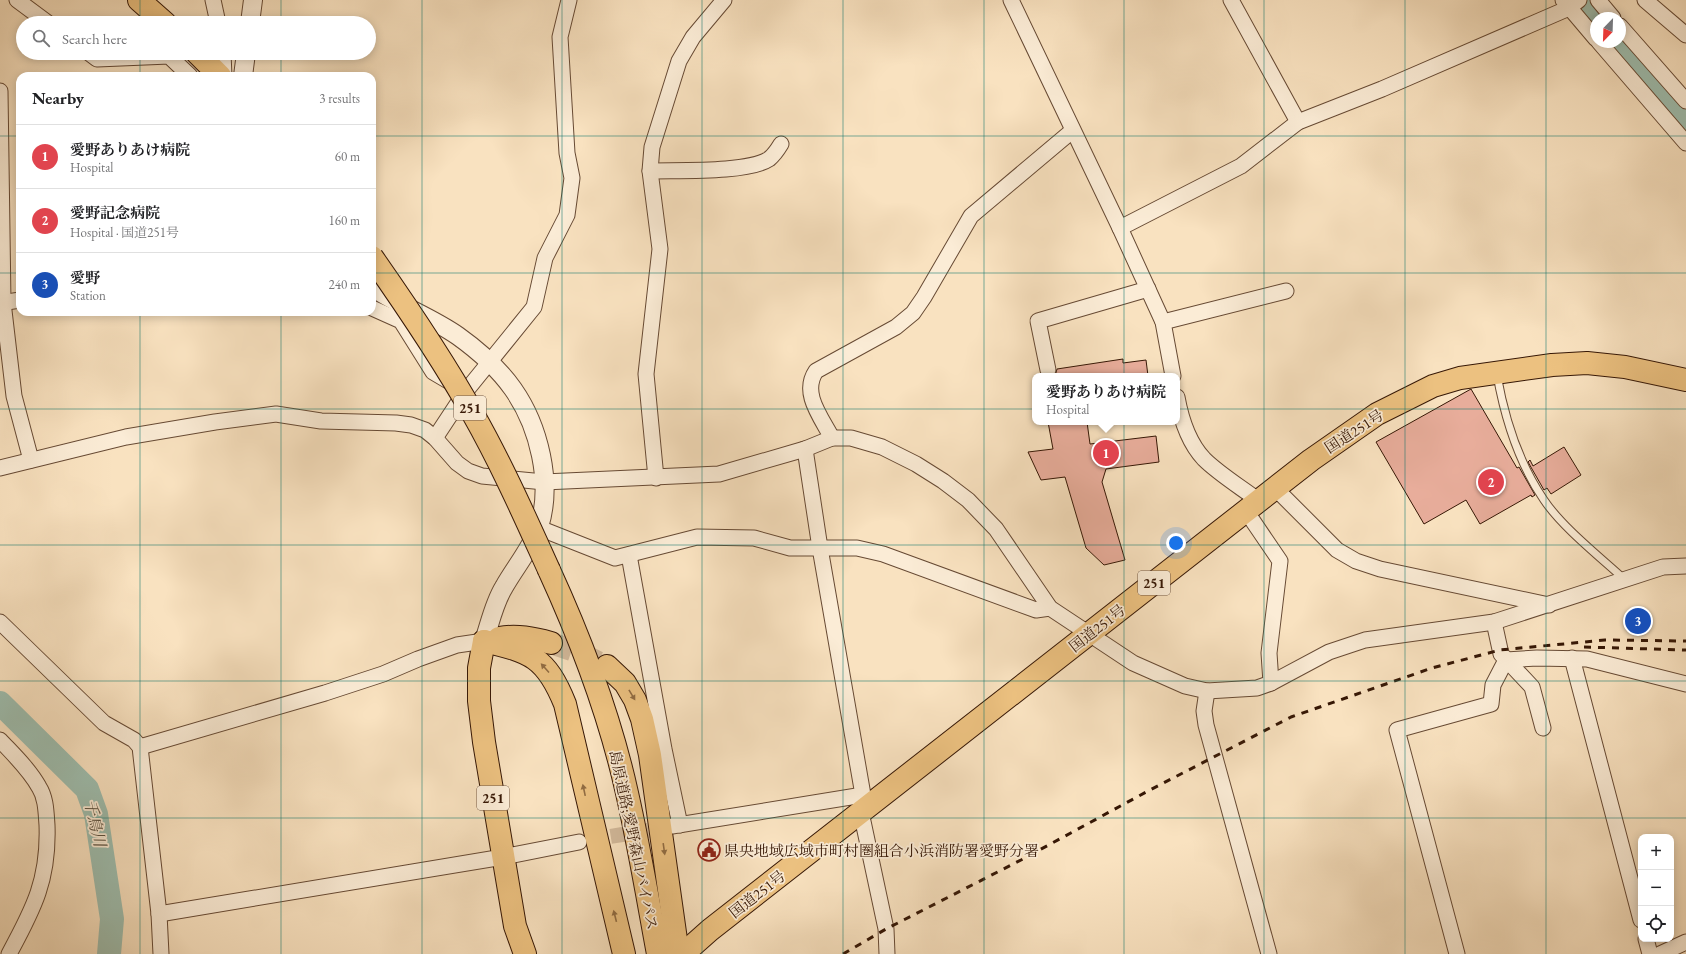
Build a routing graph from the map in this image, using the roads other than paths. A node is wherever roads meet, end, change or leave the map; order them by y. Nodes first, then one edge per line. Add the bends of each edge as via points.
1 (17, 0) edge
2 (139, 0) edge
3 (213, 0) edge
4 (253, 0) edge
5 (569, 0) edge
6 (724, 0) edge
7 (1011, 0) edge
8 (1231, 0) edge
9 (1598, 0) edge
10 (1645, 0) edge
11 (1571, 3) edge
12 (1608, 12) edge
13 (39, 16) edge
14 (157, 16) edge
15 (216, 16) edge
16 (251, 16) edge
17 (1590, 30) edge
18 (1626, 33) edge
19 (1686, 35) edge
20 (1604, 48) edge
21 (173, 60) edge
22 (204, 60) edge
23 (223, 60) edge
24 (245, 60) edge
25 (186, 72) edge
26 (216, 72) edge
27 (224, 72) edge
28 (244, 72) edge
29 (0, 91) edge
30 (1686, 101) edge
31 (1298, 122) junction
32 (1072, 131) junction
33 (1686, 143) edge
34 (781, 144) dead end
35 (650, 171) junction
36 (1120, 228) junction
37 (376, 263) edge
38 (376, 289) edge
39 (1148, 289) junction
40 (1286, 291) dead end
41 (16, 301) edge
42 (2, 303) edge
43 (376, 310) edge
44 (1162, 322) junction
45 (490, 362) junction
46 (1048, 370) dead end
47 (1496, 372) junction
48 (1172, 373) edge
49 (1686, 380) edge
50 (466, 391) junction
51 (1180, 413) edge
52 (435, 438) junction
53 (832, 438) junction
54 (805, 449) junction
55 (31, 460) junction
56 (0, 468) edge
57 (656, 478) junction
58 (544, 482) junction
59 (1260, 500) junction
60 (538, 528) junction
61 (820, 548) junction
62 (629, 554) junction
63 (1686, 566) edge
64 (1624, 580) junction
65 (1550, 605) junction
66 (1050, 608) junction
67 (0, 622) edge
68 (1494, 622) junction
69 (1088, 635) junction
70 (484, 641) junction
71 (551, 643) tunnel mouth
72 (1572, 658) junction
73 (1506, 660) junction
74 (595, 677) junction
75 (1271, 683) junction
76 (1686, 684) edge
77 (1207, 691) junction
78 (1543, 728) dead end
79 (0, 740) edge
80 (140, 748) junction
81 (864, 804) junction
82 (579, 842) tunnel mouth
83 (503, 857) junction
84 (1638, 909) edge
85 (159, 914) junction
86 (1647, 942) edge
87 (1686, 942) edge
88 (679, 949) edge
89 (654, 951) edge
90 (9, 954) edge
91 (161, 954) edge
92 (525, 954) edge
93 (624, 954) edge
94 (887, 954) edge
95 (1269, 954) edge
96 (1457, 954) edge
97 (1650, 954) edge
98 (1660, 954) edge

1 - 13 street
2 - 14 highway
3 - 15 street
4 - 16 street
5 - 45 street via 560,37 567,153 572,178 567,215 545,258 534,307
6 - 35 street via 693,37 679,61 655,134
7 - 32 street
8 - 31 street
9 - 12 street
10 - 19 street
11 - 17 street
11 - 31 street via 1382,89
18 - 30 street
20 - 33 street
21 - 25 street
22 - 26 highway
23 - 27 street
24 - 28 street
29 - 42 street
31 - 36 street via 1241,166
32 - 36 street
32 - 53 street via 971,216 912,313 896,327 816,371 809,387 811,398
34 - 35 street via 771,158 739,168
35 - 57 street via 660,249 646,374
36 - 39 street
37 - 74 highway, 251, bridge via 423,330 472,412 515,495 577,630
38 - 45 street via 458,336
39 - 44 street
39 - 46 street via 1038,321
40 - 44 street
41 - 42 street
42 - 55 street via 14,396
43 - 50 street via 401,321 433,372
44 - 48 street
45 - 50 street
45 - 58 street via 513,389 528,418 538,448
47 - 49 highway, 国道251号 / 251 via 1552,365 1587,364 1625,367
47 - 59 highway, 国道251号 / 251 via 1433,386 1383,411 1346,434
47 - 64 lane via 1503,412 1513,442 1543,500
50 - 52 street
51 - 59 street via 1190,438 1204,459
52 - 55 street via 425,430 411,425 321,421 276,414 126,437
52 - 58 street via 457,463 468,471 482,476
53 - 54 street
53 - 66 street via 851,438 882,447 943,481 968,500 996,529
54 - 57 street via 719,474
54 - 61 street
55 - 56 street
57 - 58 street
58 - 60 street via 544,504
59 - 65 street via 1356,561 1380,569
59 - 69 highway, 国道251号 / 251
59 - 75 street via 1280,561 1269,653
60 - 62 street via 615,558
60 - 70 street via 503,589
61 - 62 street via 790,548 754,538 697,537
61 - 66 street via 857,548 883,554 1036,610
61 - 81 street
62 - 81 street via 676,825
63 - 64 street via 1663,567
64 - 65 street
65 - 68 street
66 - 69 street
67 - 80 street via 104,723 134,740
68 - 73 street via 1501,654
68 - 75 street via 1365,640 1329,652
69 - 77 street via 1158,675 1185,686
69 - 81 highway, 国道251号 / 251
70 - 71 highway via 510,636 530,637
70 - 80 street via 457,644 382,674 325,693
70 - 83 highway, 251 via 479,668 479,701
93 -> 70 highway via 568,717 556,683 545,666 531,655 517,648
72 - 73 street
72 - 76 street via 1587,659
72 - 84 street
73 - 78 street via 1532,687
73 - 96 street via 1494,686 1491,704 1397,730
74 -> 88 highway via 625,683 636,700 642,718 650,755
74 - 89 highway, 島原道路;愛野森山バイパス / 251 via 627,792
75 - 77 street via 1258,688
77 - 95 street via 1204,711 1206,725
79 - 90 street via 40,787 46,806 48,850 39,892
80 - 85 street
81 - 88 highway, 国道251号 / 251 via 716,926
81 - 94 street via 886,929
82 - 83 street
83 - 85 street
83 - 92 highway, 251 via 515,926
85 - 91 street
86 - 97 street
87 - 98 street

